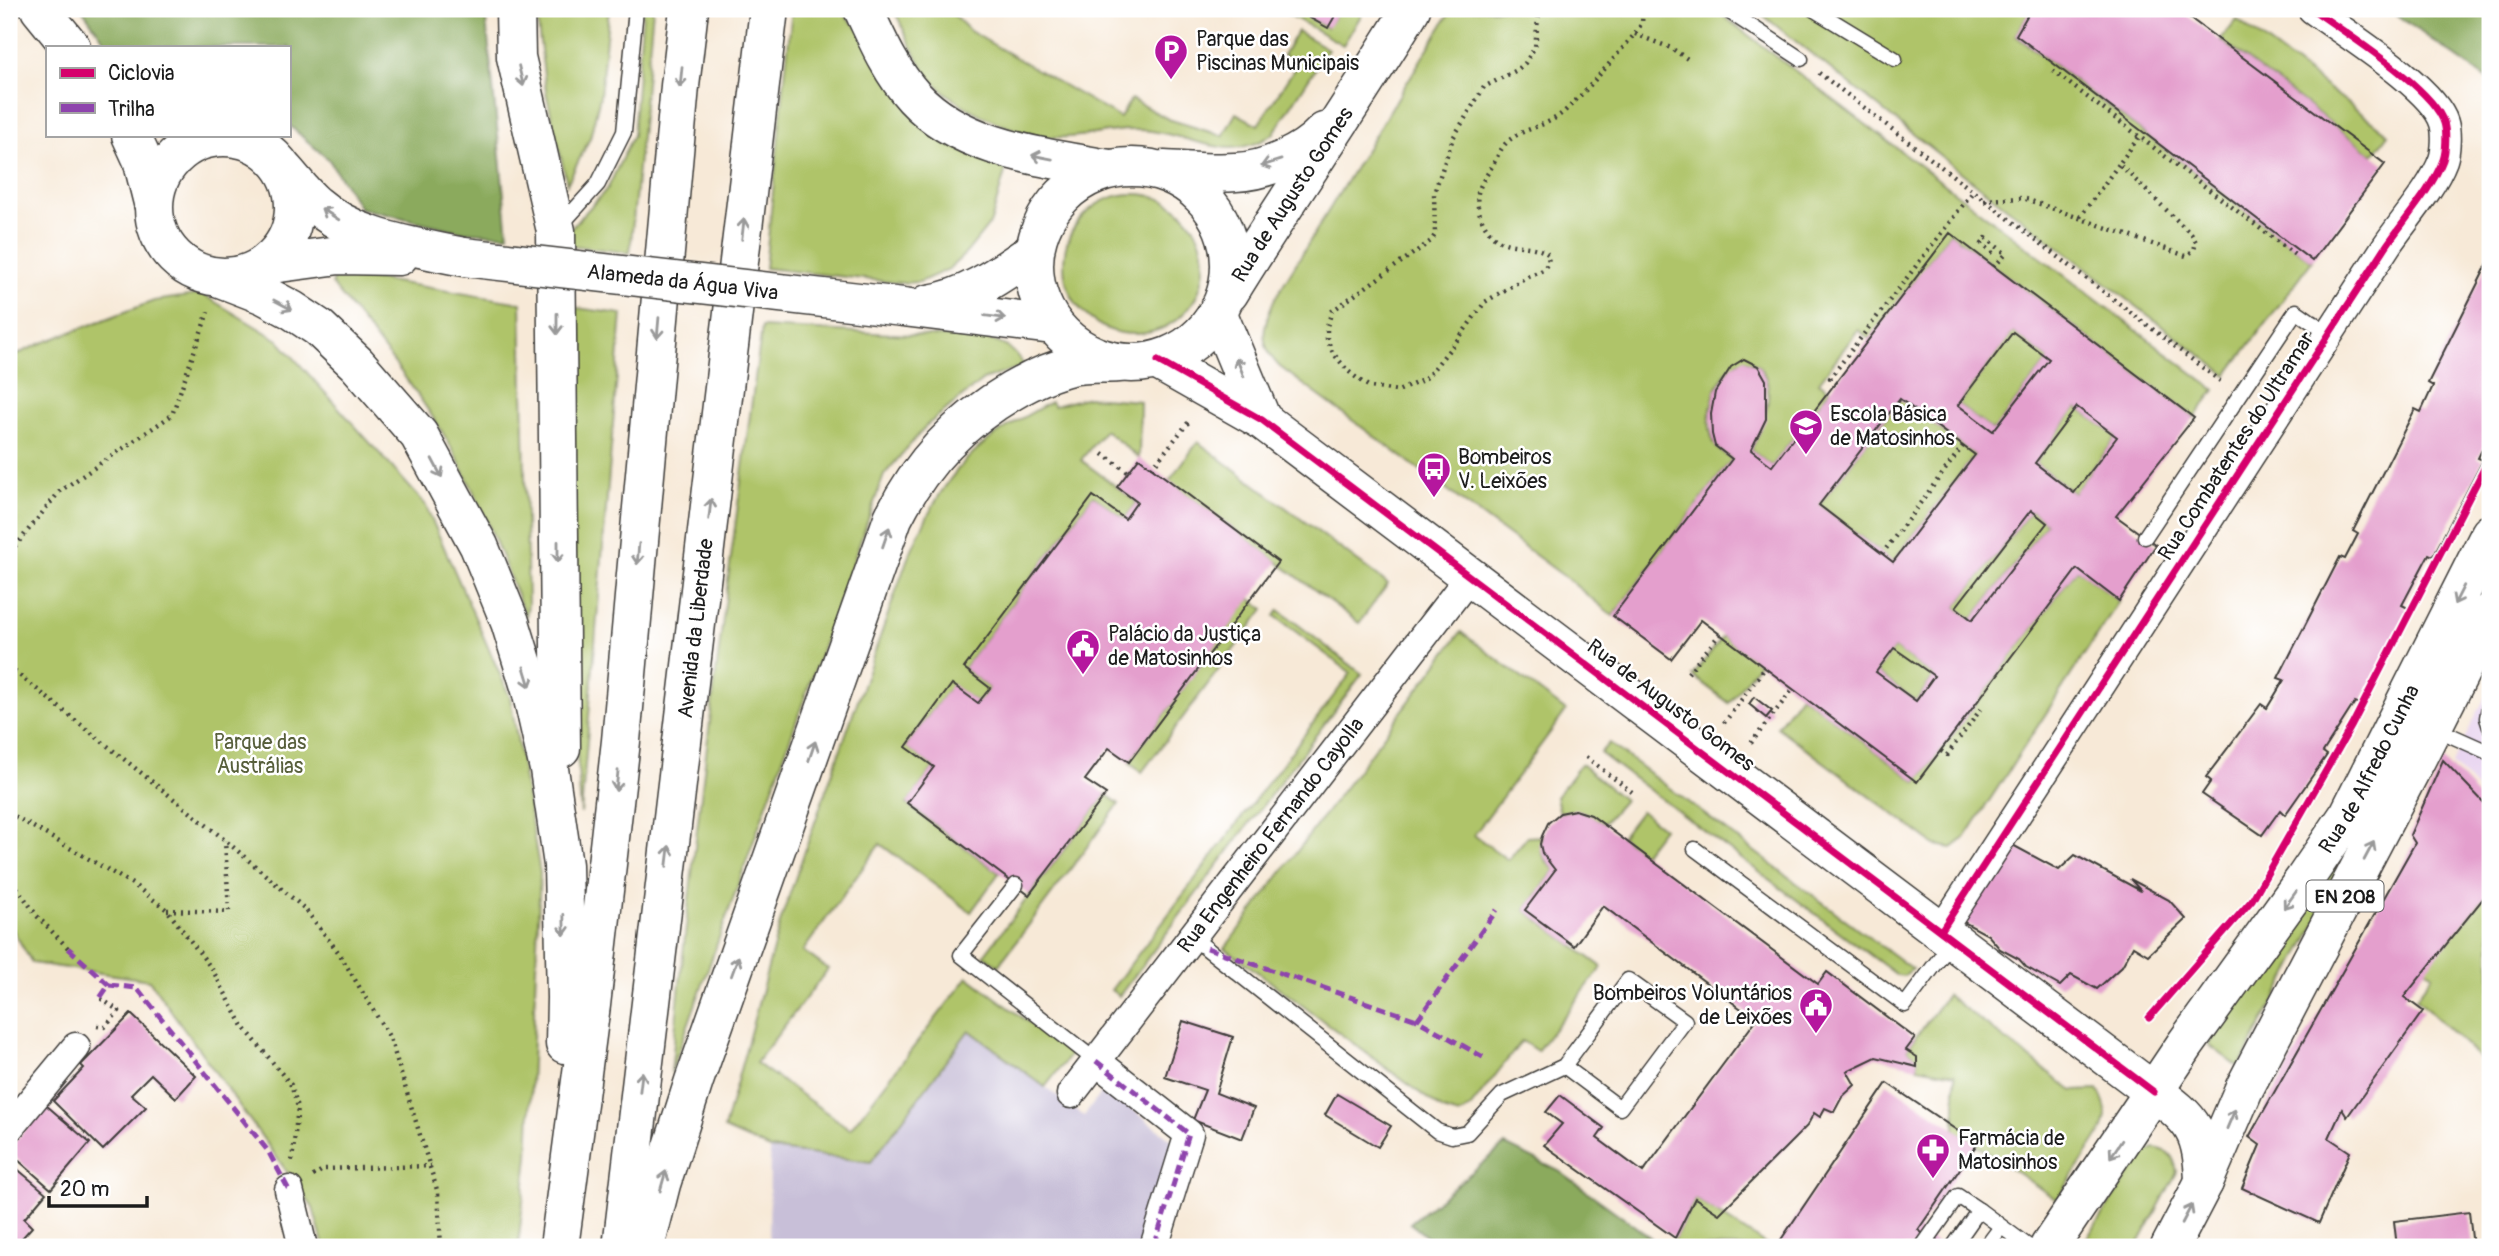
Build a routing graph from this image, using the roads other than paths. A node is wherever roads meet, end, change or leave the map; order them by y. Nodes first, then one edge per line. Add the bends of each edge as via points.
1 (40, 9) edge
2 (516, 9) edge
3 (636, 9) edge
4 (689, 9) edge
5 (769, 9) edge
6 (863, 9) edge
7 (1411, 9) edge
8 (1725, 9) edge
9 (1813, 9) edge
10 (2312, 9) edge
11 (70, 46) edge
12 (1801, 59) road end
13 (1895, 59) dead end
14 (1361, 92) junction
15 (131, 136) edge
16 (231, 137) edge
17 (281, 167) junction
18 (1109, 169) junction
19 (1159, 170) junction
20 (153, 203) junction
21 (556, 231) junction
22 (1034, 251) junction
23 (464, 257) junction
24 (264, 265) junction
25 (220, 278) junction
26 (1222, 306) junction
27 (903, 307) junction
28 (1053, 324) junction
29 (2329, 334) junction
30 (1158, 361) junction
31 (1119, 363) junction
32 (1262, 420) junction
33 (2490, 534) edge
34 (2145, 537) dead end
35 (1470, 576) junction
36 (2490, 613) edge
37 (2490, 701) edge
38 (2433, 727) junction
39 (2490, 729) edge
40 (2473, 747) junction
41 (2490, 753) edge
42 (1695, 849) dead end
43 (562, 864) junction
44 (1016, 885) dead end
45 (1947, 935) junction
46 (1192, 937) junction
47 (76, 1047) road end
48 (1096, 1061) junction
49 (1563, 1066) junction
50 (2154, 1092) junction
51 (1071, 1094) dead end
52 (9, 1128) edge
53 (2204, 1182) junction
54 (289, 1190) road end
55 (1979, 1210) junction
56 (2001, 1227) junction
57 (303, 1247) edge
58 (557, 1247) edge
59 (622, 1247) edge
60 (645, 1247) edge
61 (1154, 1247) edge
62 (1922, 1247) edge
63 (1953, 1247) edge
64 (1986, 1247) edge
65 (2029, 1247) edge
66 (2049, 1247) edge
67 (2170, 1247) edge

1 - 11 main road
2 -> 21 main road via 516,57
3 - 21 lane via 624,132 598,184
4 -> 58 main road via 621,741
59 -> 5 main road, Avenida da Liberdade
18 -> 6 main road via 1032,155 947,124 915,98 897,75
7 - 14 main road, Rua de Augusto Gomes
8 - 12 lane
9 - 13 lane
10 - 29 street, Rua Combatentes do Ultramar via 2412,82 2444,123 2445,140 2443,160 2428,187
14 -> 19 main road, Rua de Augusto Gomes via 1315,142 1290,157 1238,172
14 - 26 main road, Rua de Augusto Gomes via 1275,217
15 - 20 main road
16 - 17 main road via 269,153
16 - 20 main road via 190,146 172,160 159,180
23 -> 17 main road, Alameda da Água Viva via 377,239 344,223 314,204
17 - 24 main road via 295,208 280,250
18 - 19 main road
18 - 22 main road via 1082,180 1059,199 1043,223
19 - 26 main road via 1188,183 1212,206 1227,234 1231,265
20 - 25 main road via 158,233 168,251 183,265
21 -> 43 main road
22 - 27 main road, Alameda da Água Viva via 974,289 941,302
22 - 28 main road via 1040,302
23 - 24 main road, Alameda da Água Viva via 339,255
23 - 27 main road, Alameda da Água Viva, bridge
24 - 25 main road via 244,275
25 -> 43 main road via 264,295 319,328 383,391 419,435 479,546 510,622 548,768
26 - 30 main road via 1202,335 1182,351
32 -> 26 main road
27 -> 28 main road, Alameda da Água Viva
28 - 31 main road via 1071,343 1094,357
29 - 34 lane via 2296,311
29 - 45 street, Rua Combatentes do Ultramar
30 - 31 main road
30 - 32 main road, Rua de Augusto Gomes
60 -> 31 main road via 694,1081 893,518 908,488 948,438 998,400 1047,373
32 - 35 main road, Rua de Augusto Gomes
33 -> 50 main road, Rua de Alfredo Cunha / EN 208 via 2349,814
35 - 45 main road, Rua de Augusto Gomes
35 - 46 street, Rua Engenheiro Fernando Cayolla
36 - 38 main road, Rua de Alfredo Cunha / EN 208
37 - 39 lane
38 - 40 lane
53 -> 38 main road, Rua de Alfredo Cunha / EN 208 via 2244,1089
39 - 40 lane via 2487,740
40 - 41 lane
42 - 45 lane via 1905,1004
43 -> 58 main road via 566,998
44 - 48 lane via 961,955
45 - 50 main road, Rua de Augusto Gomes
46 - 48 street, Rua Engenheiro Fernando Cayolla
46 - 49 lane via 1437,1130 1452,1136 1467,1133 1502,1095
47 - 52 street
48 - 51 street, Rua Engenheiro Fernando Cayolla
48 - 61 street via 1189,1134
49 - 49 lane via 1628,980 1685,1021 1620,1108
50 - 53 main road via 2190,1122 2201,1149
50 -> 66 main road, Rua de Alfredo Cunha
67 -> 53 main road, Rua de Alfredo Cunha
54 - 57 street
55 - 56 lane
55 - 62 lane via 1958,1196
55 - 63 lane
56 - 64 lane
56 - 65 lane

